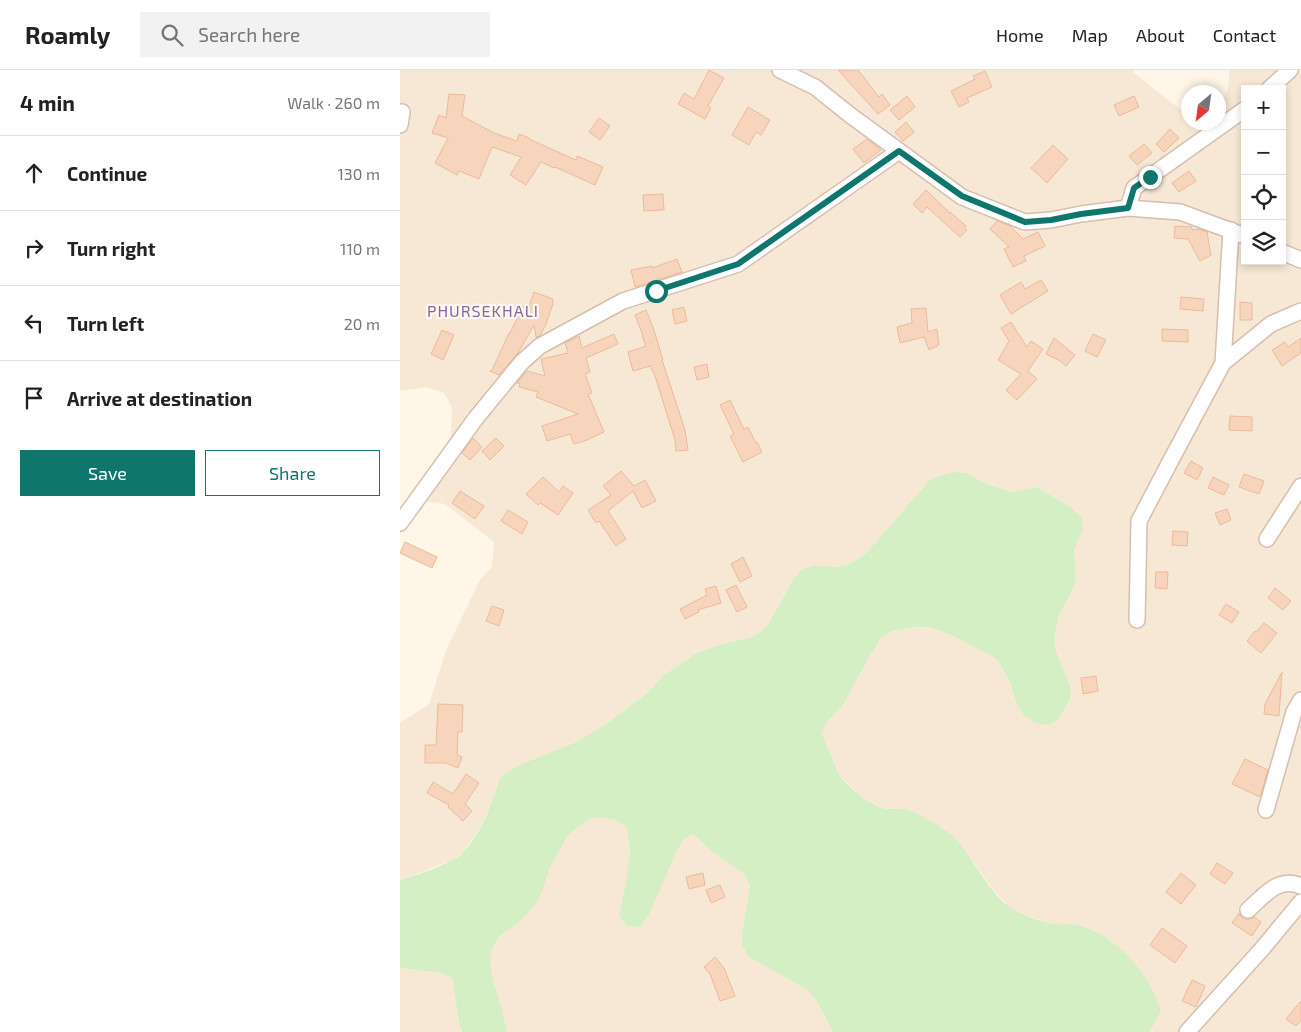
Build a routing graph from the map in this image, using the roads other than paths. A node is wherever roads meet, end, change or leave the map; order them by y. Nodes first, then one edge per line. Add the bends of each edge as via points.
1 (780, 70) edge
2 (1290, 70) edge
3 (1273, 85) edge
4 (1241, 112) edge
5 (899, 151) junction
6 (1128, 208) junction
7 (1238, 233) edge
8 (1286, 254) edge
9 (1301, 260) edge
10 (1301, 312) edge
11 (1223, 363) junction
12 (1301, 486) edge
13 (400, 523) edge
14 (1268, 539) dead end
15 (1137, 620) dead end
16 (1301, 700) edge
17 (1266, 810) dead end
18 (1301, 886) edge
19 (1301, 902) edge
20 (1248, 910) dead end
21 (1187, 1032) edge

1 - 5 street via 814,87
2 - 3 street
4 - 6 street via 1134,188
5 - 6 street via 962,196 1025,222
5 - 13 street via 738,264 623,301 540,346 522,362 476,418
6 - 7 street via 1180,212
7 - 11 street
8 - 9 street
10 - 11 street via 1272,324
11 - 15 street via 1139,521
12 - 14 street
16 - 17 street via 1294,712
18 - 20 street via 1292,882 1276,885
19 - 21 street

